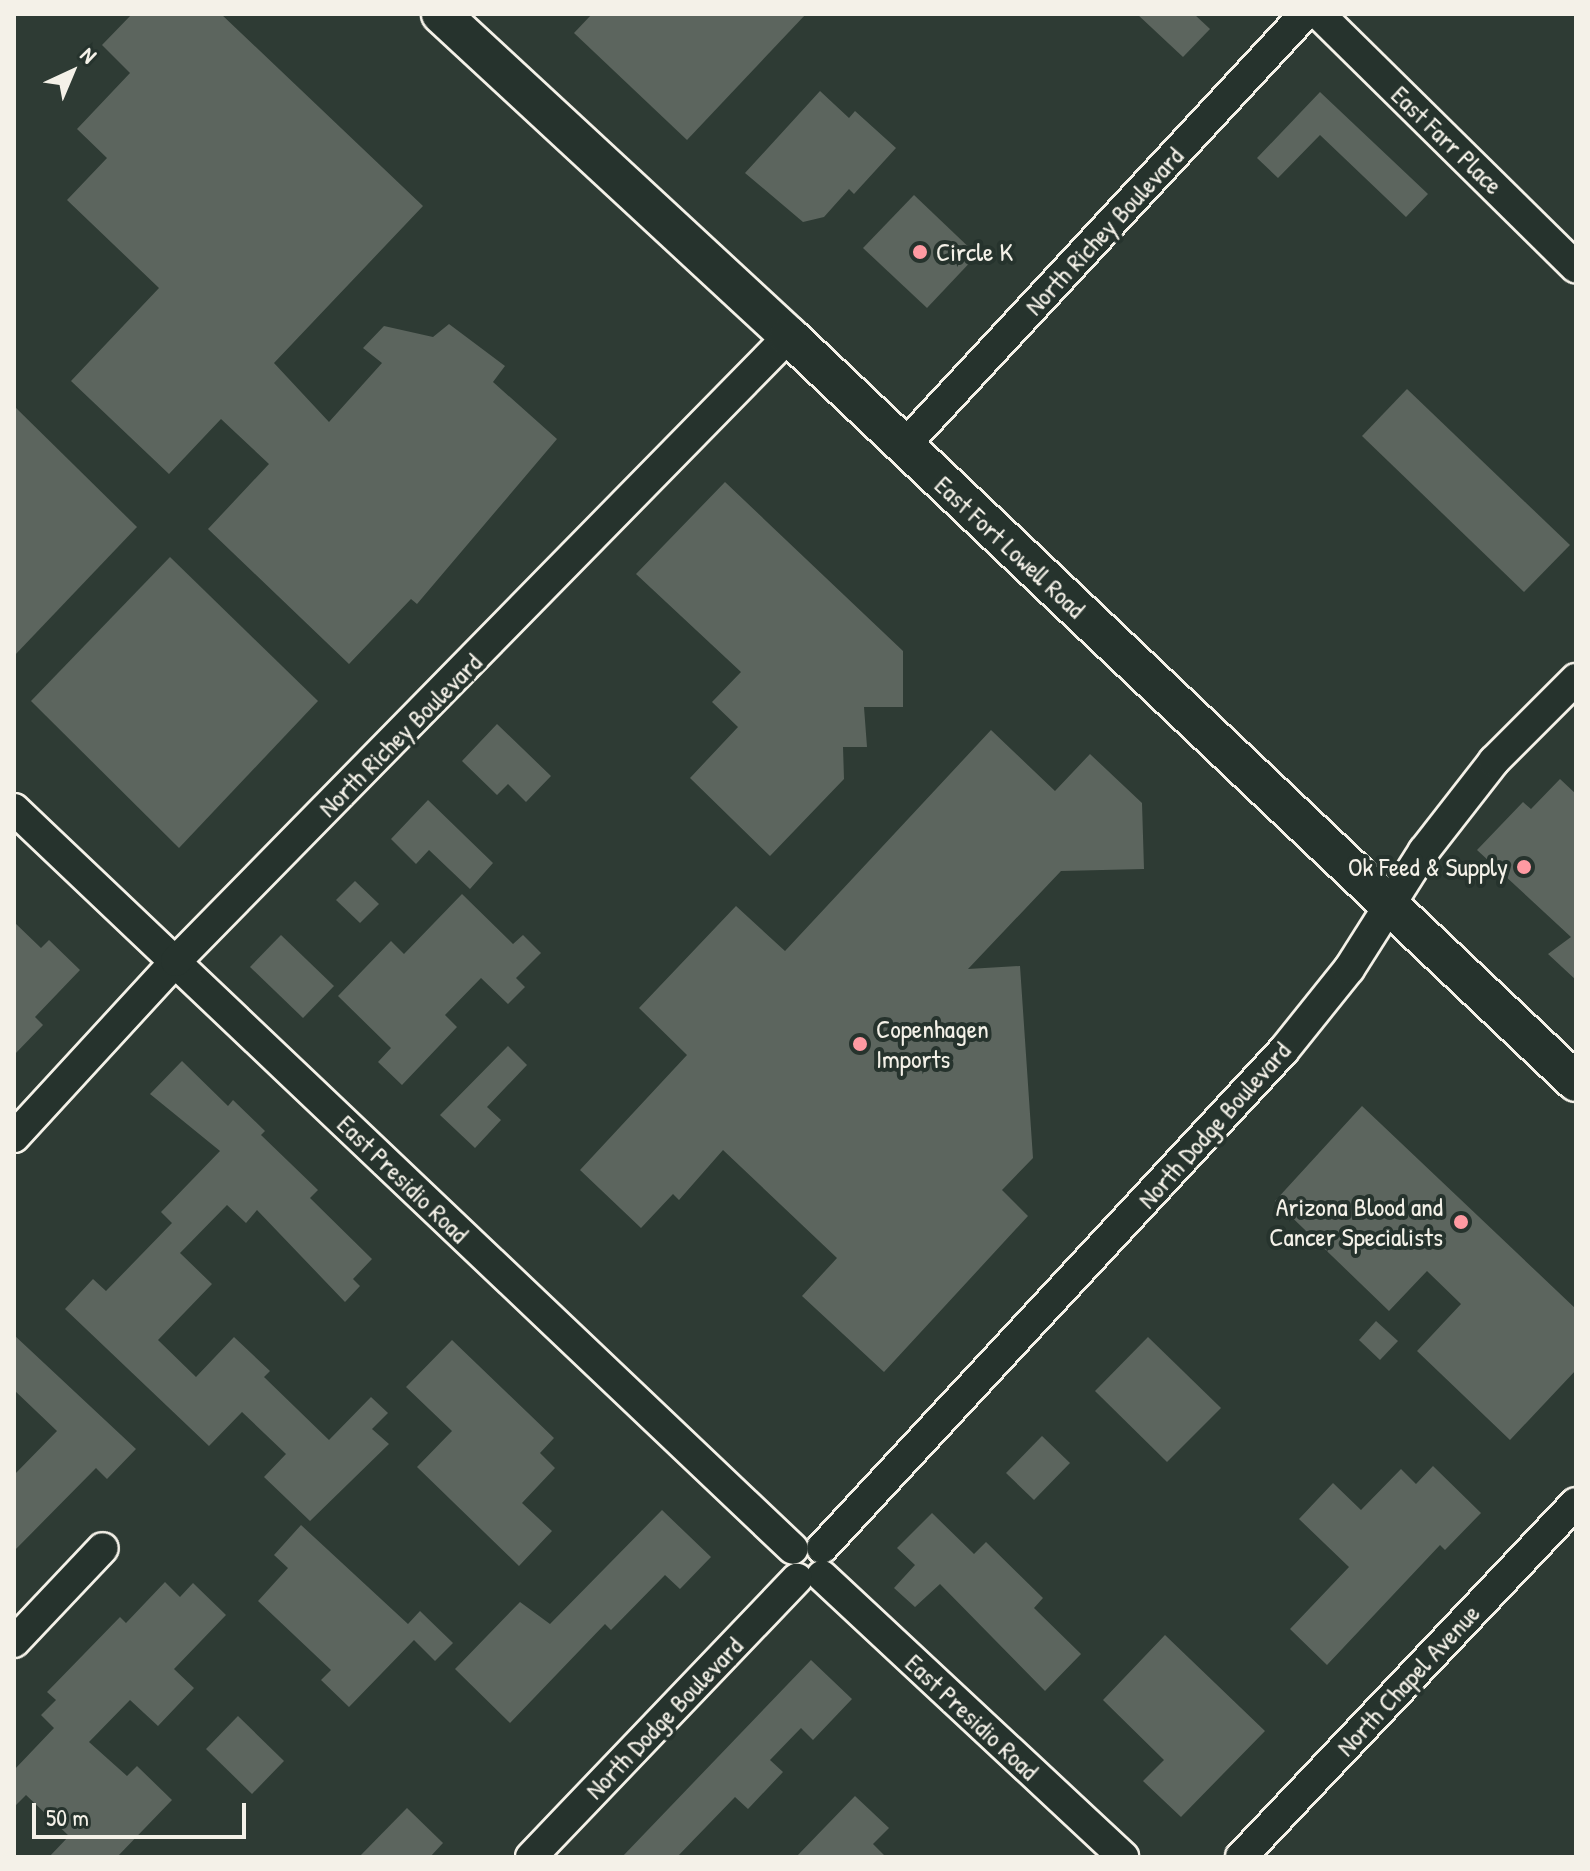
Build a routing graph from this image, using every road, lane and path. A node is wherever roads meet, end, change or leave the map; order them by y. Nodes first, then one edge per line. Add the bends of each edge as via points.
1 (441, 14) edge
2 (1305, 14) edge
3 (1319, 14) edge
4 (1576, 267) edge
5 (789, 336) junction
6 (903, 447) junction
7 (1576, 679) edge
8 (14, 809) edge
9 (1390, 903) junction
10 (176, 961) junction
11 (1576, 1082) edge
12 (14, 1137) edge
13 (1576, 1503) edge
14 (103, 1548) dead end
15 (808, 1563) junction
16 (14, 1642) edge
17 (531, 1857) edge
18 (1123, 1857) edge
19 (1241, 1857) edge

1 - 5 main road, East Fort Lowell Road
2 - 6 street, North Richey Boulevard
3 - 4 street, East Farr Place
5 - 6 main road, East Fort Lowell Road
5 - 10 street, North Richey Boulevard
6 - 9 main road, East Fort Lowell Road
7 - 9 street, North Dodge Boulevard via 1494,761
8 - 10 street, East Presidio Road
9 - 11 main road, East Fort Lowell Road
9 - 15 street, North Dodge Boulevard via 1349,969 1284,1050
10 - 12 street, North Richey Boulevard
10 - 15 street, East Presidio Road
13 - 19 street, North Chapel Avenue
14 - 16 street
15 - 17 street, North Dodge Boulevard
15 - 18 street, East Presidio Road

